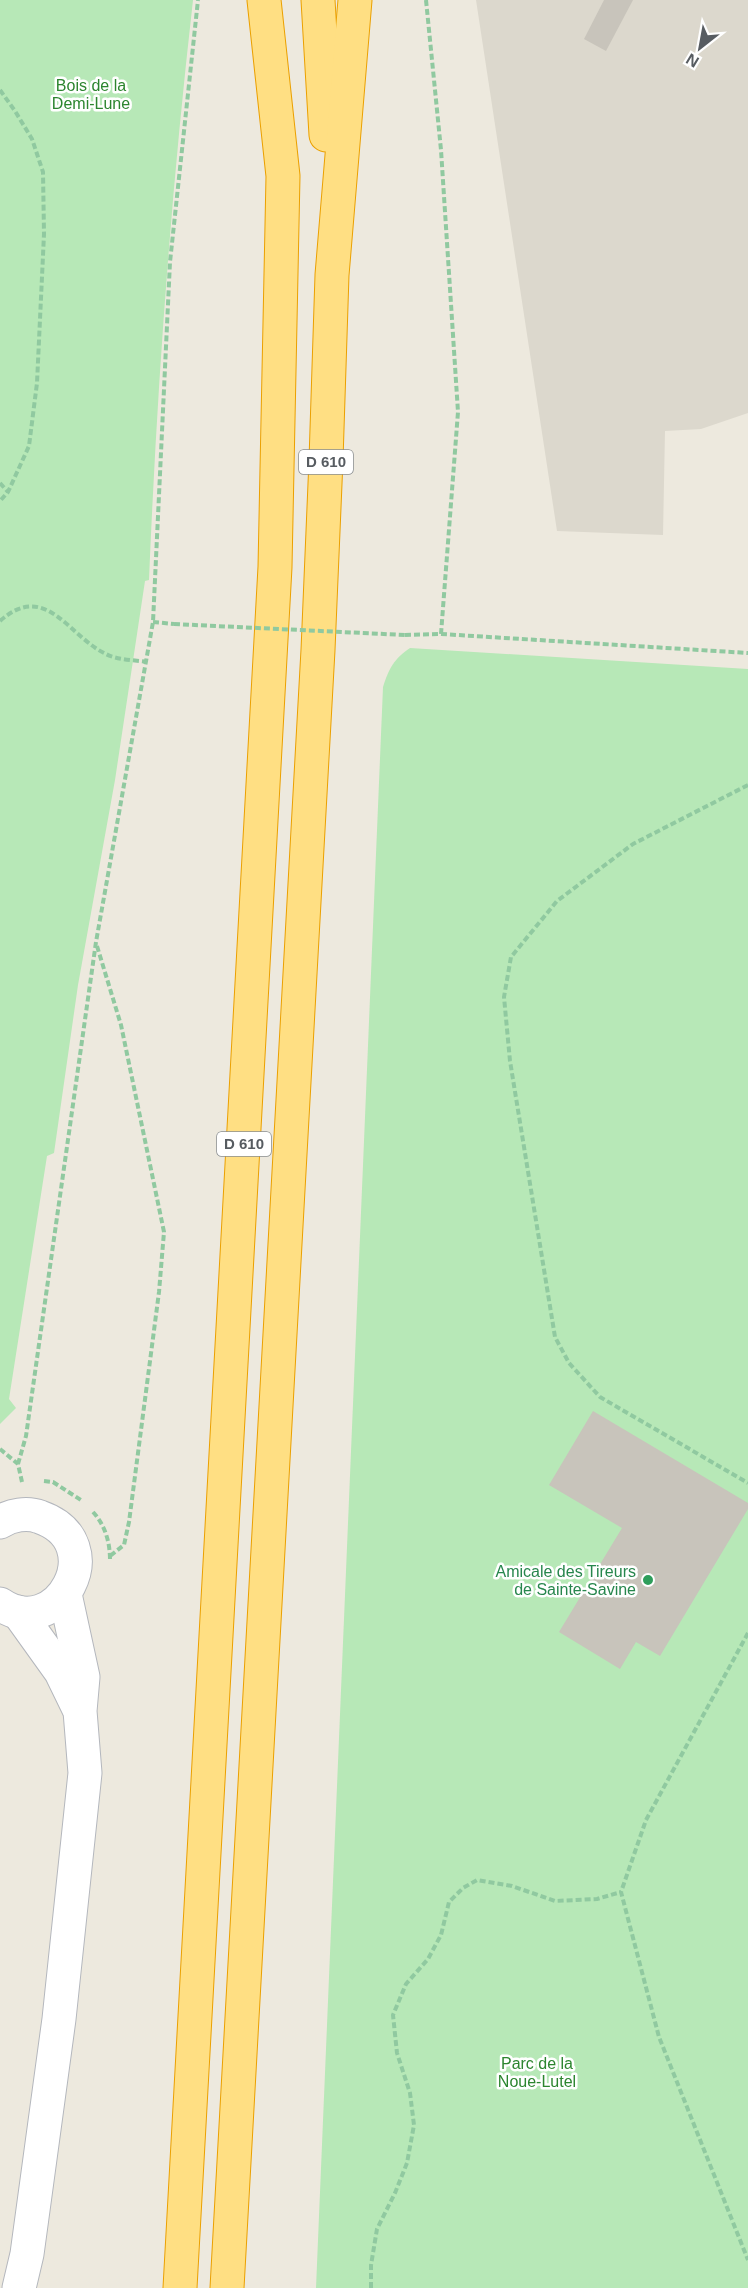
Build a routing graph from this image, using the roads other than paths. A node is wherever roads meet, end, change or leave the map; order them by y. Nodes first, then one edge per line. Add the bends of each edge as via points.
1 (264, 0) edge
2 (318, 0) edge
3 (355, 0) edge
4 (332, 275) junction
5 (10, 1505) edge
6 (65, 1594) junction
7 (9, 1608) edge
8 (80, 1711) junction
9 (19, 2288) edge
10 (180, 2288) edge
11 (227, 2288) edge

1 - 10 highway, D 610 via 283,176 275,567
2 - 4 highway, D 610
3 - 4 highway
4 - 11 highway, D 610 via 317,662
5 - 6 street via 51,1520 64,1531 76,1562 74,1579
6 - 7 street via 45,1609 32,1612
6 - 8 street via 83,1677
7 - 8 street via 61,1672
8 - 9 street via 85,1773 60,2007 27,2254

